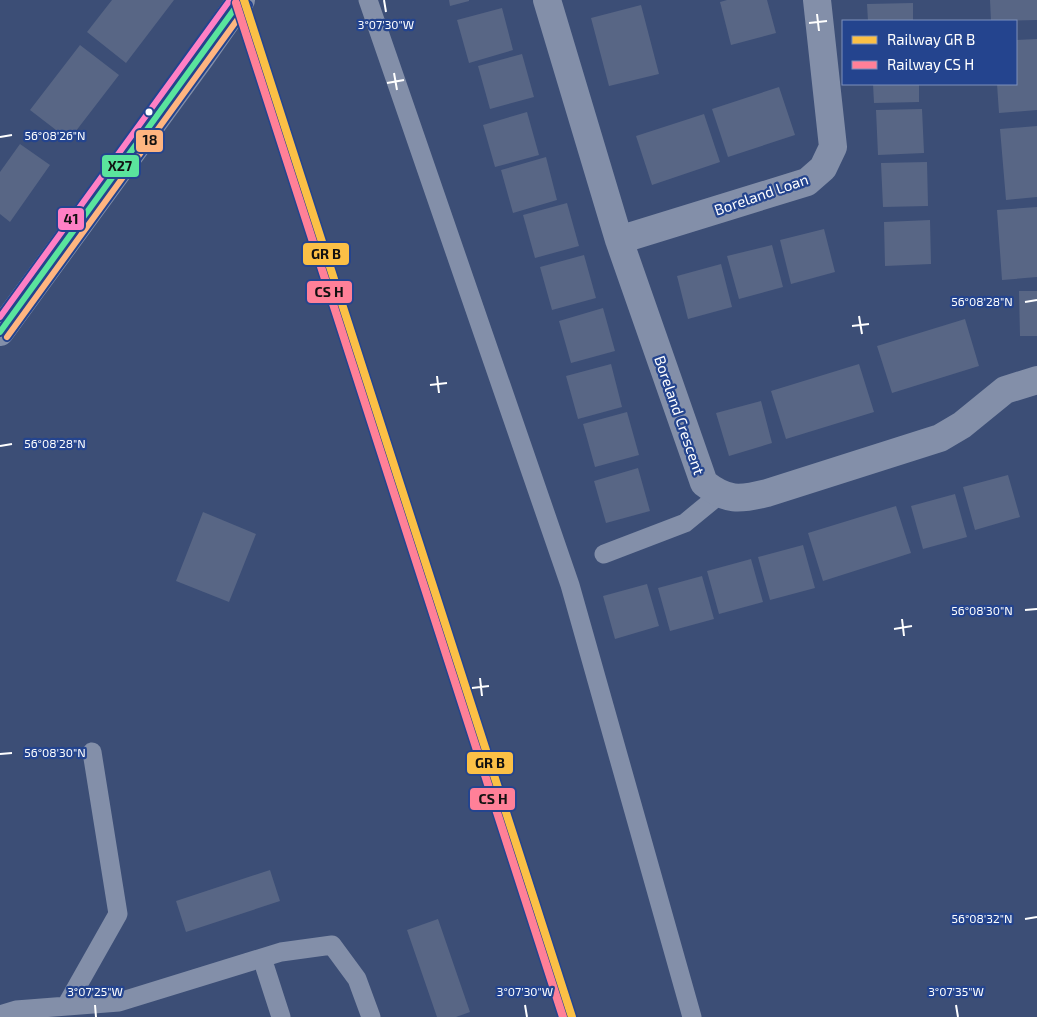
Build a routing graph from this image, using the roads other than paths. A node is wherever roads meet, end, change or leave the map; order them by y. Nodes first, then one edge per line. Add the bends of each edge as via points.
1 (240, 0) edge
2 (368, 0) edge
3 (547, 0) edge
4 (817, 0) edge
5 (619, 240) junction
6 (0, 332) edge
7 (1037, 380) edge
8 (719, 495) junction
9 (604, 554) dead end
10 (92, 752) dead end
11 (262, 958) junction
12 (66, 1006) junction
13 (0, 1015) edge
14 (281, 1017) edge
15 (371, 1017) edge
16 (692, 1017) edge

1 - 6 street via 202,57
2 - 16 lane via 570,584
3 - 5 street, Boreland Crescent
4 - 5 street, Boreland Loan via 833,147 822,168 807,182
5 - 8 street, Boreland Crescent via 704,483
7 - 8 street via 1005,390 962,426 940,438 767,493 744,498
8 - 9 lane via 685,523
10 - 12 lane via 118,914
11 - 12 lane via 119,1002
11 - 14 lane
11 - 15 lane via 332,945 357,979
12 - 13 lane via 16,1010

